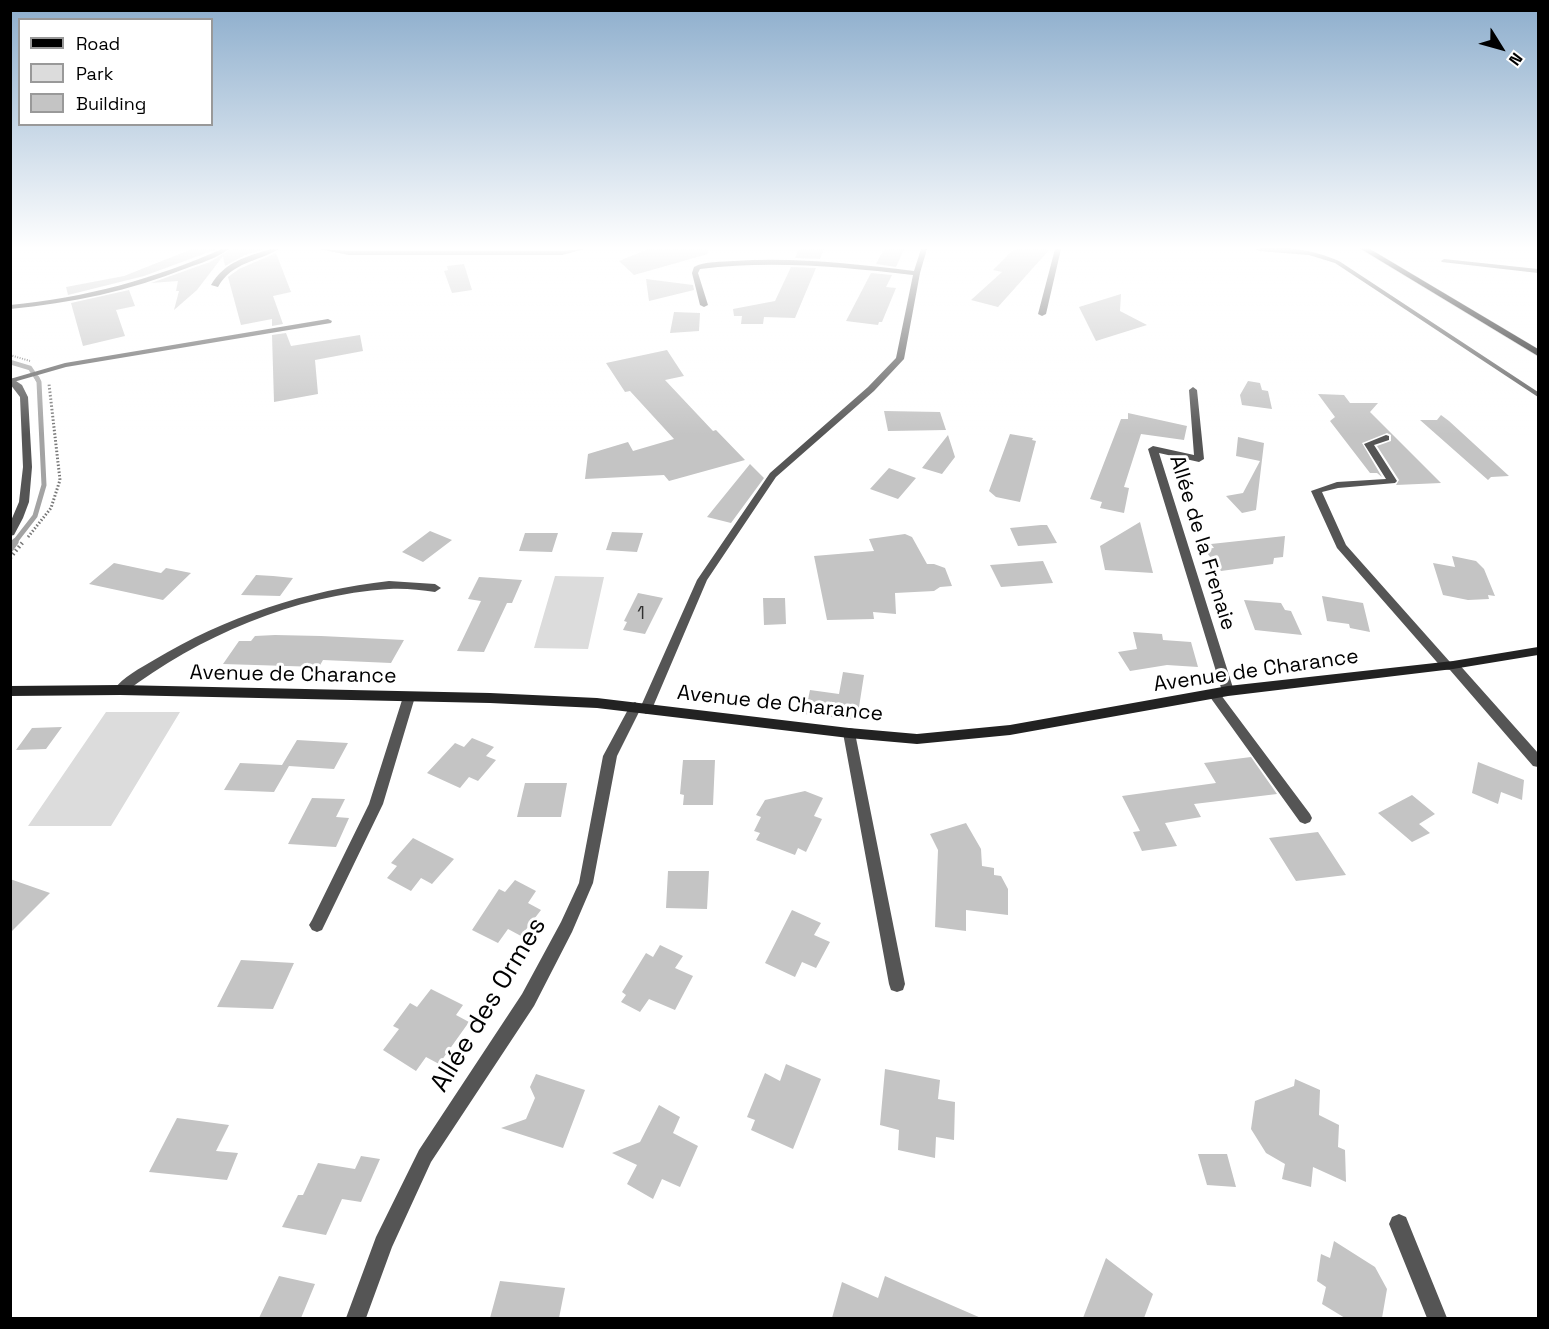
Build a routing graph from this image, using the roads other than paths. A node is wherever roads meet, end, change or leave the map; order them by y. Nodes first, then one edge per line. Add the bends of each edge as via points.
1 (909, 311) edge
2 (1043, 311) edge
3 (1410, 311) edge
4 (1469, 311) edge
5 (1042, 314) dead end
6 (328, 321) dead end
7 (1539, 353) edge
8 (12, 380) edge
9 (1192, 390) dead end
10 (1539, 395) edge
11 (1386, 438) dead end
12 (10, 533) edge
13 (435, 588) dead end
14 (1539, 651) edge
15 (1450, 666) junction
16 (120, 690) junction
17 (10, 691) edge
18 (1228, 691) junction
19 (1214, 694) junction
20 (409, 697) junction
21 (641, 708) junction
22 (849, 733) junction
23 (1539, 762) edge
24 (1305, 818) dead end
25 (318, 925) dead end
26 (897, 984) dead end
27 (1399, 1224) dead end
28 (356, 1318) edge
29 (1437, 1318) edge

1 - 21 street, Allée des Ormes via 900,359 773,475 702,580
2 - 5 street
3 - 10 street
4 - 7 main road
6 - 8 street via 44,370
8 - 12 street via 24,397 27,485 26,501
9 - 18 street, Allée de la Frenaie via 1200,459 1153,449
11 - 15 street via 1369,444 1392,481 1337,485 1316,491 1341,546
13 - 16 street via 390,585 339,592 287,606 185,647
14 - 15 street, Avenue de Charance
15 - 18 street, Avenue de Charance
15 - 23 street
16 - 17 street, Avenue de Charance
16 - 20 street, Avenue de Charance
18 - 19 street, Avenue de Charance
19 - 22 street, Avenue de Charance via 1010,729 917,739
19 - 24 street
20 - 21 street, Avenue de Charance via 526,699
20 - 25 street via 376,804
21 - 22 street, Avenue de Charance
21 - 28 street, Allée des Ormes via 610,756 586,883 567,927 528,1000 425,1156 383,1244
22 - 26 street
27 - 29 street

